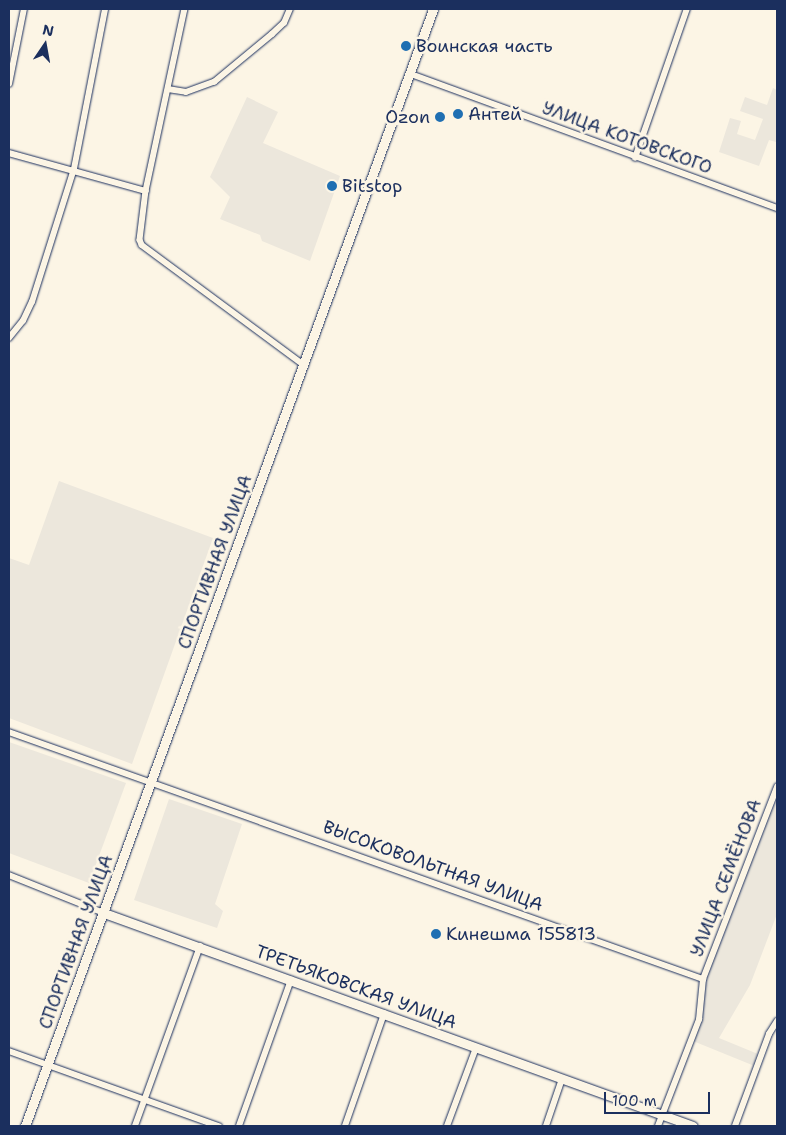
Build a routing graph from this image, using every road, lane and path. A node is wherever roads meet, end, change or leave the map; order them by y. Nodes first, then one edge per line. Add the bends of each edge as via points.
1 (24, 9) edge
2 (105, 9) edge
3 (184, 9) edge
4 (290, 9) edge
5 (434, 9) edge
6 (687, 9) edge
7 (410, 74) junction
8 (9, 84) edge
9 (168, 89) junction
10 (9, 153) edge
11 (635, 158) junction
12 (74, 169) junction
13 (146, 191) junction
14 (777, 208) edge
15 (9, 338) edge
16 (304, 365) junction
17 (9, 732) edge
18 (152, 782) junction
19 (777, 787) edge
20 (9, 875) edge
21 (104, 913) junction
22 (200, 946) junction
23 (704, 979) junction
24 (290, 980) junction
25 (384, 1014) junction
26 (777, 1021) edge
27 (476, 1048) junction
28 (9, 1051) edge
29 (48, 1065) junction
30 (562, 1079) junction
31 (145, 1099) junction
32 (663, 1116) junction
33 (26, 1126) edge
34 (135, 1126) edge
35 (219, 1126) edge
36 (239, 1126) edge
37 (345, 1126) edge
38 (447, 1126) edge
39 (546, 1126) edge
40 (658, 1126) edge
41 (693, 1126) edge
42 (735, 1126) edge

1 - 8 street
2 - 12 street
3 - 9 street
4 - 9 street via 284,23 214,82 193,91
5 - 7 street, СПОРТИВНАЯ УЛИЦА
6 - 11 street
7 - 11 street, УЛИЦА КОТОВСКОГО
7 - 16 street, СПОРТИВНАЯ УЛИЦА
9 - 13 street
10 - 12 street
11 - 14 street, УЛИЦА КОТОВСКОГО
12 - 13 street
12 - 15 street via 32,302 23,321
13 - 16 street via 142,245
16 - 18 street, СПОРТИВНАЯ УЛИЦА
17 - 18 street, ВЫСОКОВОЛЬТНАЯ УЛИЦА
18 - 21 street, СПОРТИВНАЯ УЛИЦА
18 - 23 street, ВЫСОКОВОЛЬТНАЯ УЛИЦА
19 - 23 street, УЛИЦА СЕМЁНОВА
20 - 21 street, ТРЕТЬЯКОВСКАЯ УЛИЦА
21 - 22 street, ТРЕТЬЯКОВСКАЯ УЛИЦА
21 - 29 street, СПОРТИВНАЯ УЛИЦА
22 - 24 street, ТРЕТЬЯКОВСКАЯ УЛИЦА
22 - 31 street
23 - 32 street, УЛИЦА СЕМЁНОВА via 699,1020
24 - 25 street, ТРЕТЬЯКОВСКАЯ УЛИЦА
24 - 36 street
25 - 27 street, ТРЕТЬЯКОВСКАЯ УЛИЦА
25 - 37 street
26 - 42 street via 769,1034
27 - 30 street, ТРЕТЬЯКОВСКАЯ УЛИЦА
27 - 38 street
28 - 29 street
29 - 31 street
29 - 33 street, СПОРТИВНАЯ УЛИЦА
30 - 32 street, ТРЕТЬЯКОВСКАЯ УЛИЦА
30 - 39 street
31 - 34 street
31 - 35 street
32 - 40 street, УЛИЦА СЕМЁНОВА
32 - 41 street, ТРЕТЬЯКОВСКАЯ УЛИЦА

